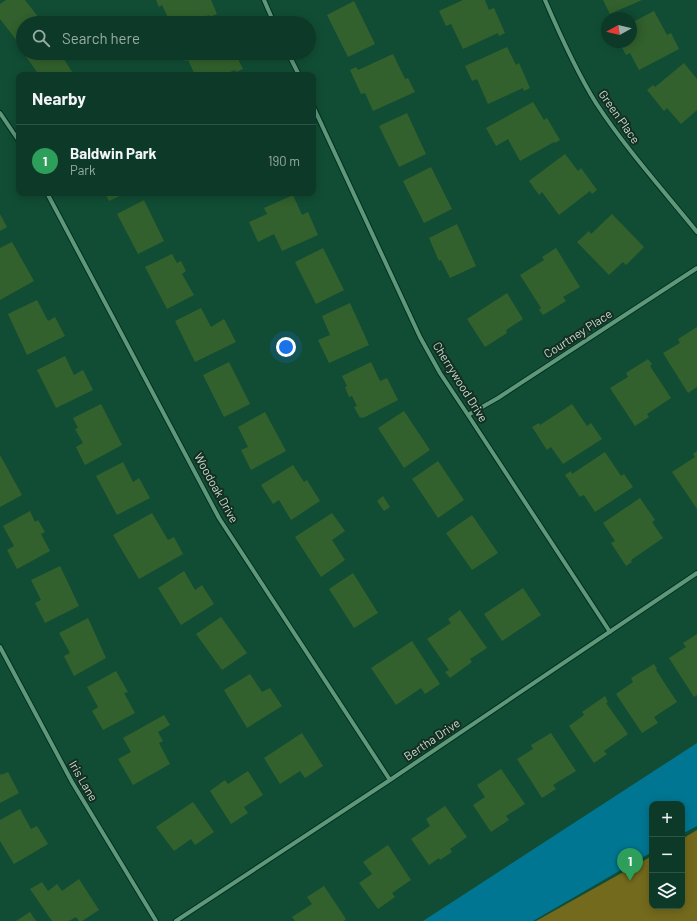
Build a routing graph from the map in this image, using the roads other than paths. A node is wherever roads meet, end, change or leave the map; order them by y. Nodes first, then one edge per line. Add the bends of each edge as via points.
1 (264, 0) edge
2 (545, 0) edge
3 (271, 16) edge
4 (292, 60) edge
5 (298, 72) edge
6 (316, 112) edge
7 (0, 113) edge
8 (16, 137) edge
9 (49, 196) edge
10 (697, 232) edge
11 (697, 268) edge
12 (468, 414) junction
13 (697, 573) edge
14 (610, 632) junction
15 (0, 647) edge
16 (390, 780) junction
17 (156, 921) edge
18 (176, 921) edge

1 - 3 street
2 - 10 street, Green Place via 561,39 596,102 619,136
4 - 5 street
6 - 12 street, Cherrywood Drive via 420,337 440,373
7 - 8 street
9 - 16 street, Woodoak Drive via 219,518
11 - 12 street, Courtney Place via 498,398
12 - 14 street, Cherrywood Drive
13 - 14 street, Bertha Drive
14 - 16 street, Bertha Drive
15 - 17 street, Iris Lane via 72,782
16 - 18 street, Bertha Drive

